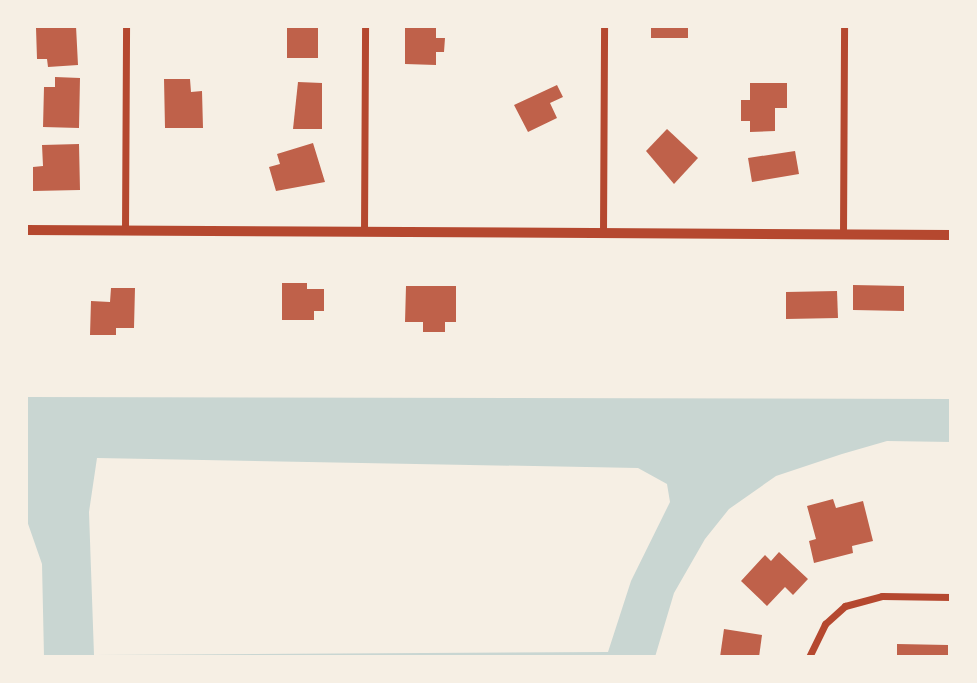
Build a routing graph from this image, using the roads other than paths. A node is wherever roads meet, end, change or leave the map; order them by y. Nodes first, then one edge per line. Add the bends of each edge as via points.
1 (126, 26) edge
2 (365, 26) edge
3 (604, 26) edge
4 (844, 26) edge
5 (26, 230) edge
6 (125, 231) junction
7 (364, 232) junction
8 (603, 233) junction
9 (843, 234) junction
10 (951, 235) edge
11 (951, 597) edge
12 (809, 657) edge

1 - 6 street
2 - 7 street
3 - 8 street
4 - 9 street
5 - 6 street
6 - 7 street
7 - 8 street
8 - 9 street
9 - 10 street
11 - 12 street via 882,596 845,607 825,624

